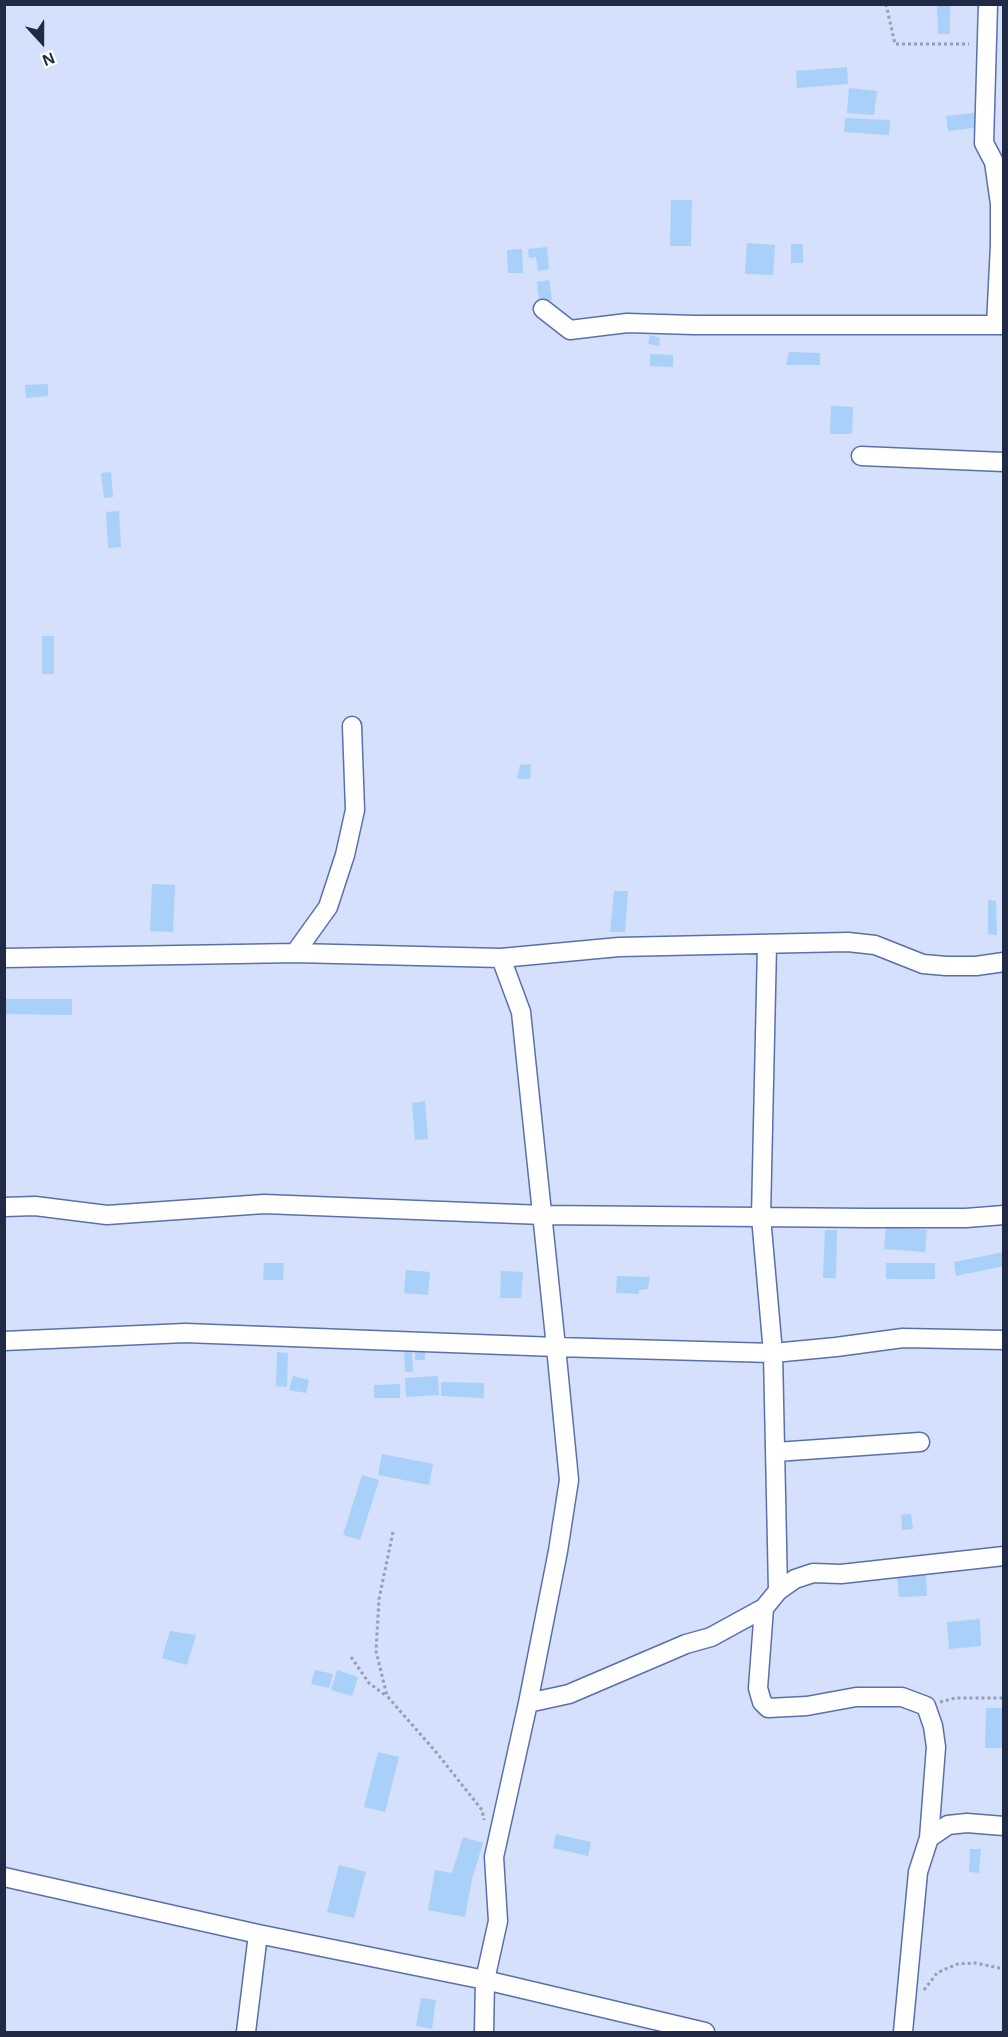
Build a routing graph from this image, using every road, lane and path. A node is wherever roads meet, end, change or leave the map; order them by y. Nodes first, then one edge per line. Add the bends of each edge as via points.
1 (886, 4) edge
2 (988, 4) edge
3 (987, 51) junction
4 (543, 309) dead end
5 (1000, 325) edge
6 (861, 456) dead end
7 (1004, 462) edge
8 (352, 726) dead end
9 (767, 945) junction
10 (295, 953) junction
11 (4, 958) edge
12 (501, 958) junction
13 (1004, 962) edge
14 (4, 1207) edge
15 (543, 1215) junction
16 (1004, 1215) edge
17 (761, 1217) junction
18 (1004, 1340) edge
19 (4, 1341) edge
20 (556, 1347) junction
21 (773, 1353) junction
22 (920, 1442) dead end
23 (776, 1452) junction
24 (393, 1532) dead end
25 (1004, 1556) edge
26 (778, 1591) junction
27 (764, 1608) junction
28 (351, 1657) dead end
29 (387, 1696) junction
30 (1004, 1698) edge
31 (528, 1703) junction
32 (926, 1706) junction
33 (1004, 1826) edge
34 (486, 1829) dead end
35 (929, 1838) junction
36 (4, 1877) edge
37 (258, 1934) junction
38 (1004, 1970) edge
39 (486, 1980) junction
40 (907, 2004) junction
41 (246, 2032) edge
42 (484, 2032) edge
43 (705, 2032) edge
44 (903, 2032) edge

1 - 3 path via 895,44 968,44
2 - 3 street
3 - 5 street via 984,143 994,162 1000,204
4 - 5 street via 570,330 627,323
6 - 7 street
8 - 10 street via 355,810 345,855 328,907
9 - 12 street via 619,947
9 - 13 street via 848,942 875,945 923,964 976,966
9 - 17 street
10 - 11 street
10 - 12 street
12 - 15 street via 521,1012
14 - 15 street via 35,1206 107,1215 264,1204
15 - 17 street
15 - 20 street
16 - 17 street
17 - 21 street
18 - 21 street via 903,1338
19 - 20 street via 185,1333
20 - 21 street
20 - 31 street via 569,1480
21 - 23 street
22 - 23 street
23 - 26 street
24 - 29 path via 379,1599 376,1652
25 - 26 street via 841,1574 813,1573
26 - 27 street
27 - 31 street via 711,1636 569,1694
27 - 32 street via 758,1688 768,1708 868,1697 902,1697
28 - 29 path via 369,1683
29 - 34 path via 482,1810
30 - 32 path via 955,1698
31 - 39 street via 494,1857 498,1921
32 - 35 street via 936,1747
33 - 35 street via 948,1825
35 - 40 street via 918,1872
36 - 37 street
37 - 39 street
37 - 41 street
38 - 40 path via 975,1963 957,1964 937,1973
39 - 42 street
39 - 43 street
40 - 44 street

